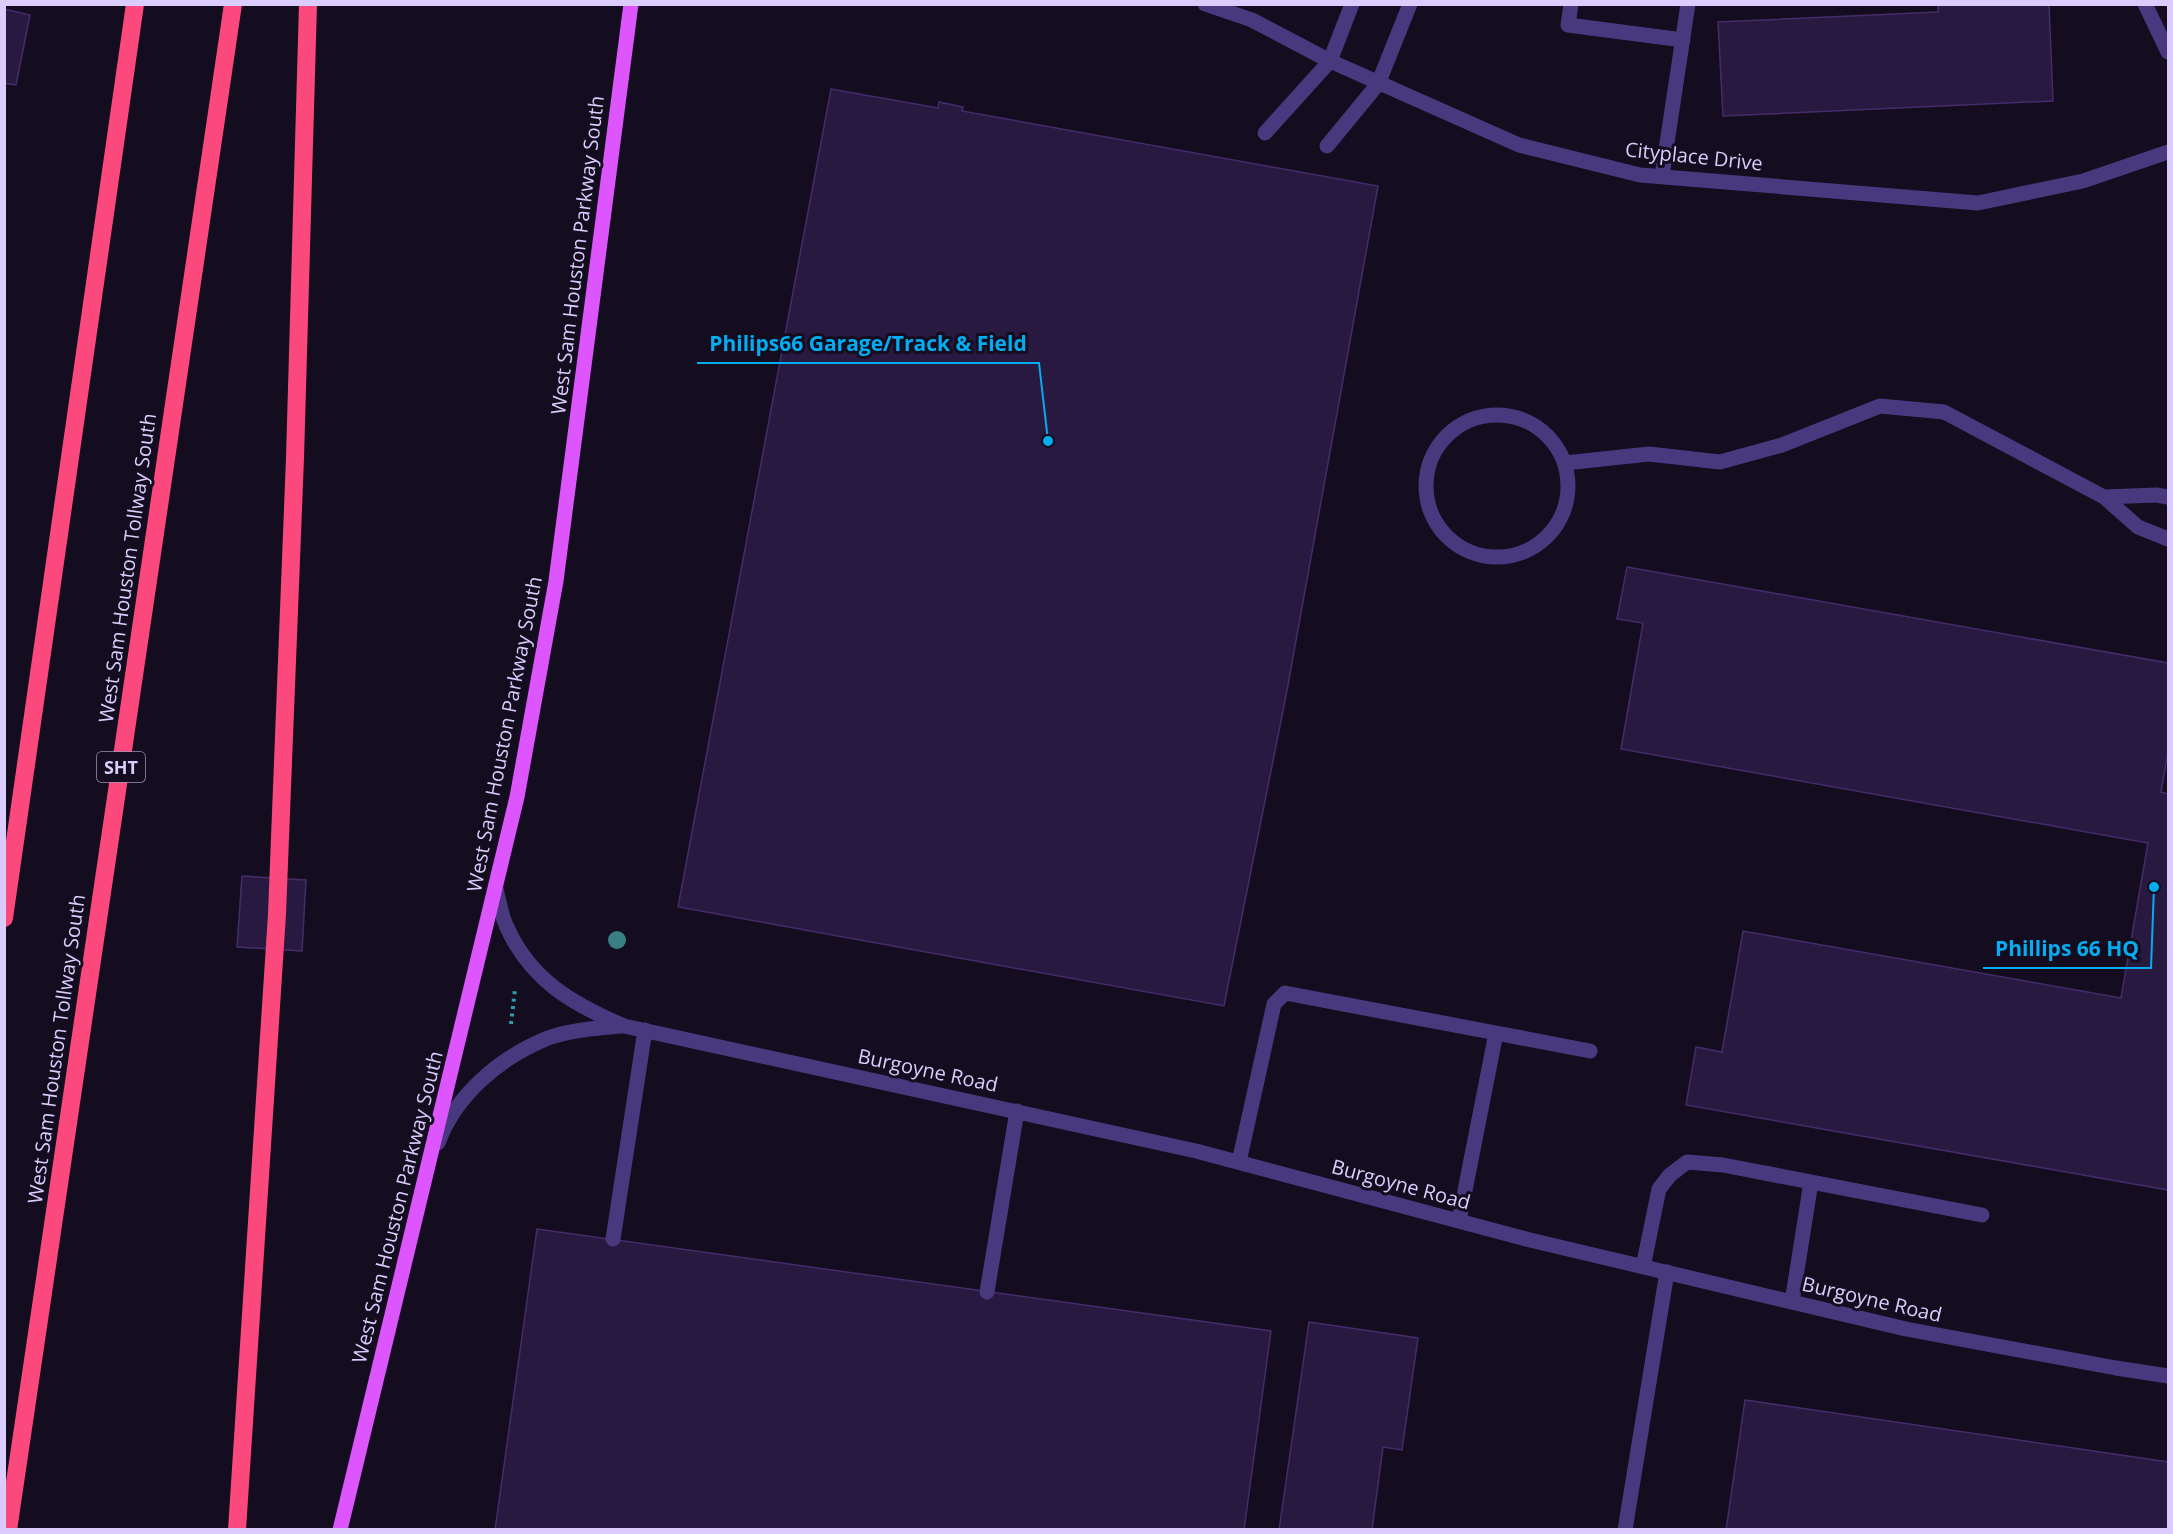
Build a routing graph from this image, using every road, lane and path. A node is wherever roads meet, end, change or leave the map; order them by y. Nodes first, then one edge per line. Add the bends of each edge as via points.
1 (135, 4) edge
2 (233, 4) edge
3 (309, 4) edge
4 (631, 4) edge
5 (1205, 4) edge
6 (1352, 4) edge
7 (1410, 4) edge
8 (1571, 4) edge
9 (1688, 4) edge
10 (2145, 4) edge
11 (1683, 40) junction
12 (2169, 52) edge
13 (1330, 61) junction
14 (1378, 84) junction
15 (1265, 133) dead end
16 (1327, 146) dead end
17 (2169, 152) edge
18 (1662, 176) junction
19 (1565, 463) junction
20 (2104, 497) junction
21 (2169, 497) edge
22 (2169, 539) edge
23 (496, 889) junction
24 (4, 918) edge
25 (515, 989) dead end
26 (511, 1024) dead end
27 (624, 1026) junction
28 (645, 1030) junction
29 (1496, 1033) junction
30 (1590, 1051) dead end
31 (1017, 1111) junction
32 (1239, 1162) junction
33 (427, 1174) junction
34 (1810, 1182) junction
35 (1982, 1215) dead end
36 (1459, 1221) junction
37 (614, 1239) dead end
38 (1643, 1267) junction
39 (1666, 1272) junction
40 (987, 1292) dead end
41 (1792, 1302) junction
42 (2169, 1376) edge
43 (8, 1530) edge
44 (237, 1530) edge
45 (340, 1530) edge
46 (1625, 1530) edge

1 - 24 highway
2 - 43 highway, West Sam Houston Tollway South / SHT
3 - 44 highway via 277,914
4 - 23 main road, West Sam Houston Parkway South via 555,581 517,797
5 - 13 street, Cityplace Drive via 1252,20
6 - 13 street
7 - 14 street
8 - 11 street via 1568,25
9 - 11 street
10 - 12 street
11 - 18 street
13 - 14 street, Cityplace Drive
13 - 15 street
14 - 16 street
14 - 18 street, Cityplace Drive via 1520,145 1640,175
17 - 18 street, Cityplace Drive via 2083,181 1978,203
19 - 19 street via 1569,485 1565,510 1554,531 1535,547 1512,556 1488,557 1464,549 1444,535 1431,514 1425,492 1427,469 1436,448 1451,430 1471,419 1494,414 1517,417 1538,426 1554,442
19 - 20 street via 1649,454 1720,462 1782,445 1880,406 1944,412
20 - 21 street
20 - 22 street via 2138,527
23 - 27 street, Burgoyne Road via 505,924 522,956 546,983 576,1004
23 - 33 main road, West Sam Houston Parkway South
25 - 26 path
27 - 28 street, Burgoyne Road
27 - 33 street, Burgoyne Road via 550,1038 507,1058 470,1090 443,1129
28 - 31 street, Burgoyne Road
28 - 37 street
29 - 30 street
29 - 32 street via 1285,993 1274,1004
29 - 36 street
31 - 32 street, Burgoyne Road
31 - 40 street
32 - 36 street, Burgoyne Road
33 - 45 main road, West Sam Houston Parkway South
34 - 35 street
34 - 38 street via 1687,1162 1659,1189
34 - 41 street
36 - 38 street, Burgoyne Road
38 - 39 street, Burgoyne Road
39 - 41 street, Burgoyne Road
39 - 46 street
41 - 42 street, Burgoyne Road via 1906,1329

